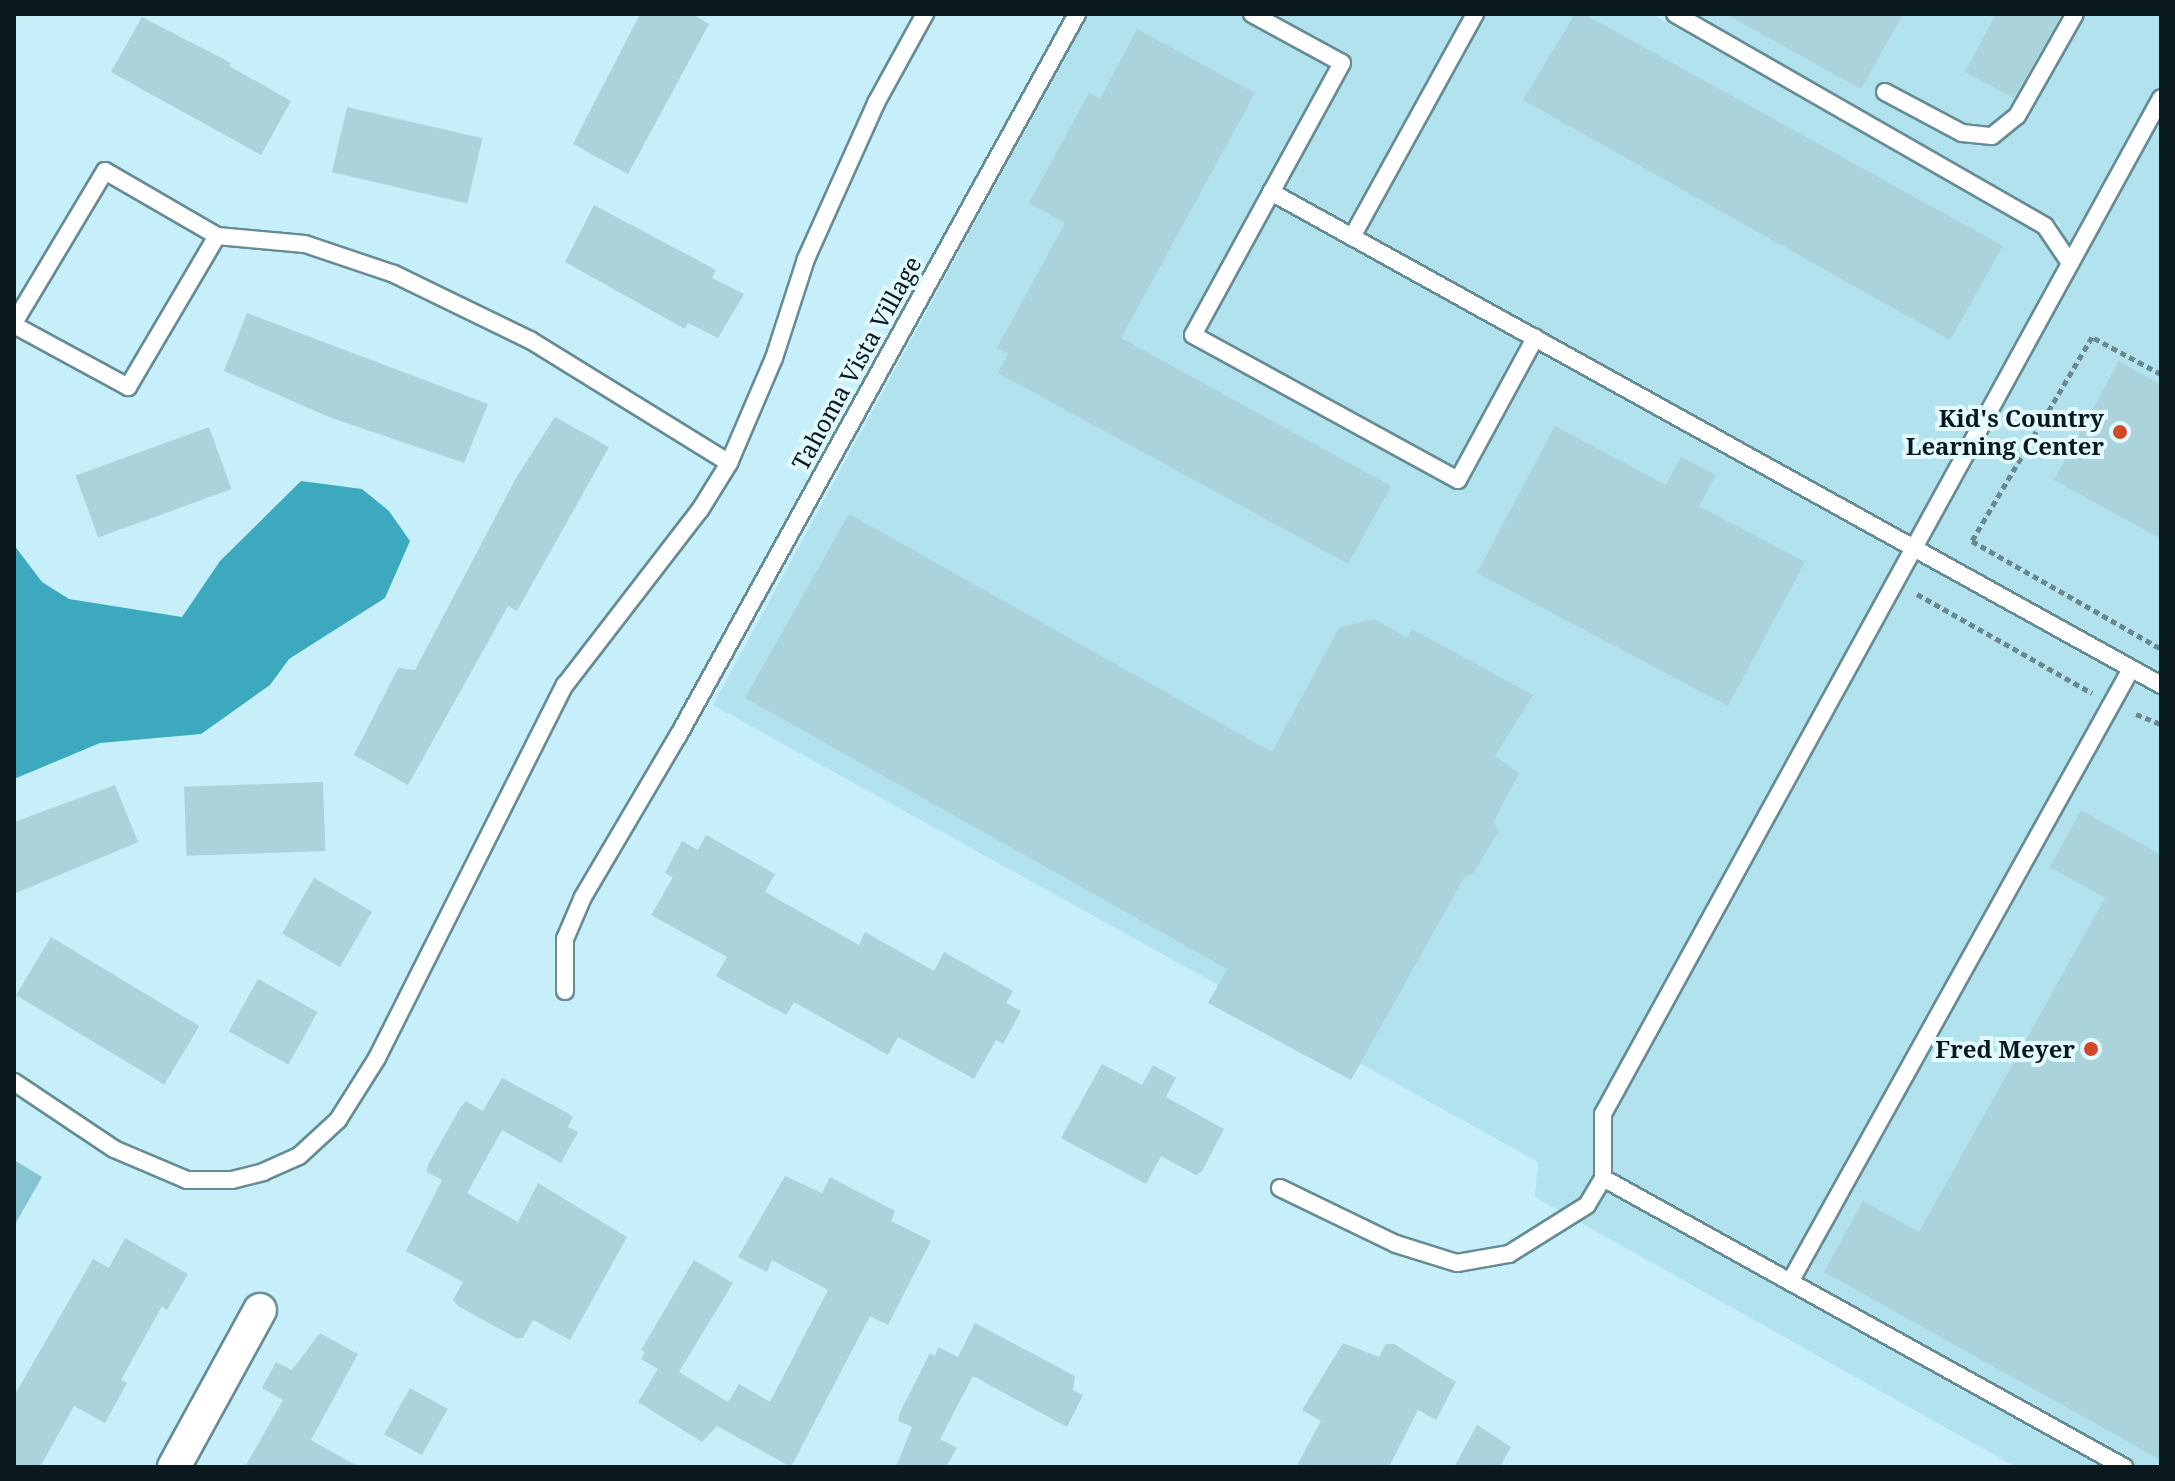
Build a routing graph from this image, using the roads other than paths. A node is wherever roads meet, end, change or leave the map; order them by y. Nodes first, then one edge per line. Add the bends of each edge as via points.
1 (925, 14) edge
2 (1077, 14) edge
3 (1252, 14) edge
4 (1475, 14) edge
5 (1675, 14) edge
6 (2075, 14) edge
7 (1885, 92) dead end
8 (2161, 98) edge
9 (1271, 192) junction
10 (217, 236) junction
11 (1352, 237) junction
12 (2070, 263) junction
13 (14, 324) edge
14 (1535, 338) junction
15 (729, 463) junction
16 (1915, 549) junction
17 (2131, 669) junction
18 (2161, 685) edge
19 (565, 991) dead end
20 (14, 1082) edge
21 (1603, 1178) junction
22 (1280, 1188) dead end
23 (1790, 1282) junction
24 (260, 1310) dead end
25 (174, 1467) edge
26 (2124, 1467) edge

1 - 15 lane via 876,103 806,259 774,358
2 - 19 lane, Tahoma Vista Village via 574,914 562,954
3 - 9 lane via 1342,63
4 - 11 lane
5 - 12 lane via 2045,226
6 - 7 lane via 2017,116 1992,136 1962,133
8 - 12 lane
9 - 11 lane
9 - 14 lane via 1193,335 1458,480
10 - 13 lane via 128,387
10 - 13 lane via 105,171
10 - 15 lane via 305,244 394,274 530,340
11 - 14 lane
12 - 16 lane
14 - 16 lane
15 - 20 lane via 700,510 565,685 377,1058 321,1140 263,1172 232,1180 187,1180 114,1149
16 - 17 lane
16 - 21 lane via 1603,1114
17 - 18 lane
17 - 23 lane
21 - 22 lane via 1587,1205 1524,1247 1476,1264 1418,1253
21 - 23 lane
23 - 26 lane
24 - 25 street

